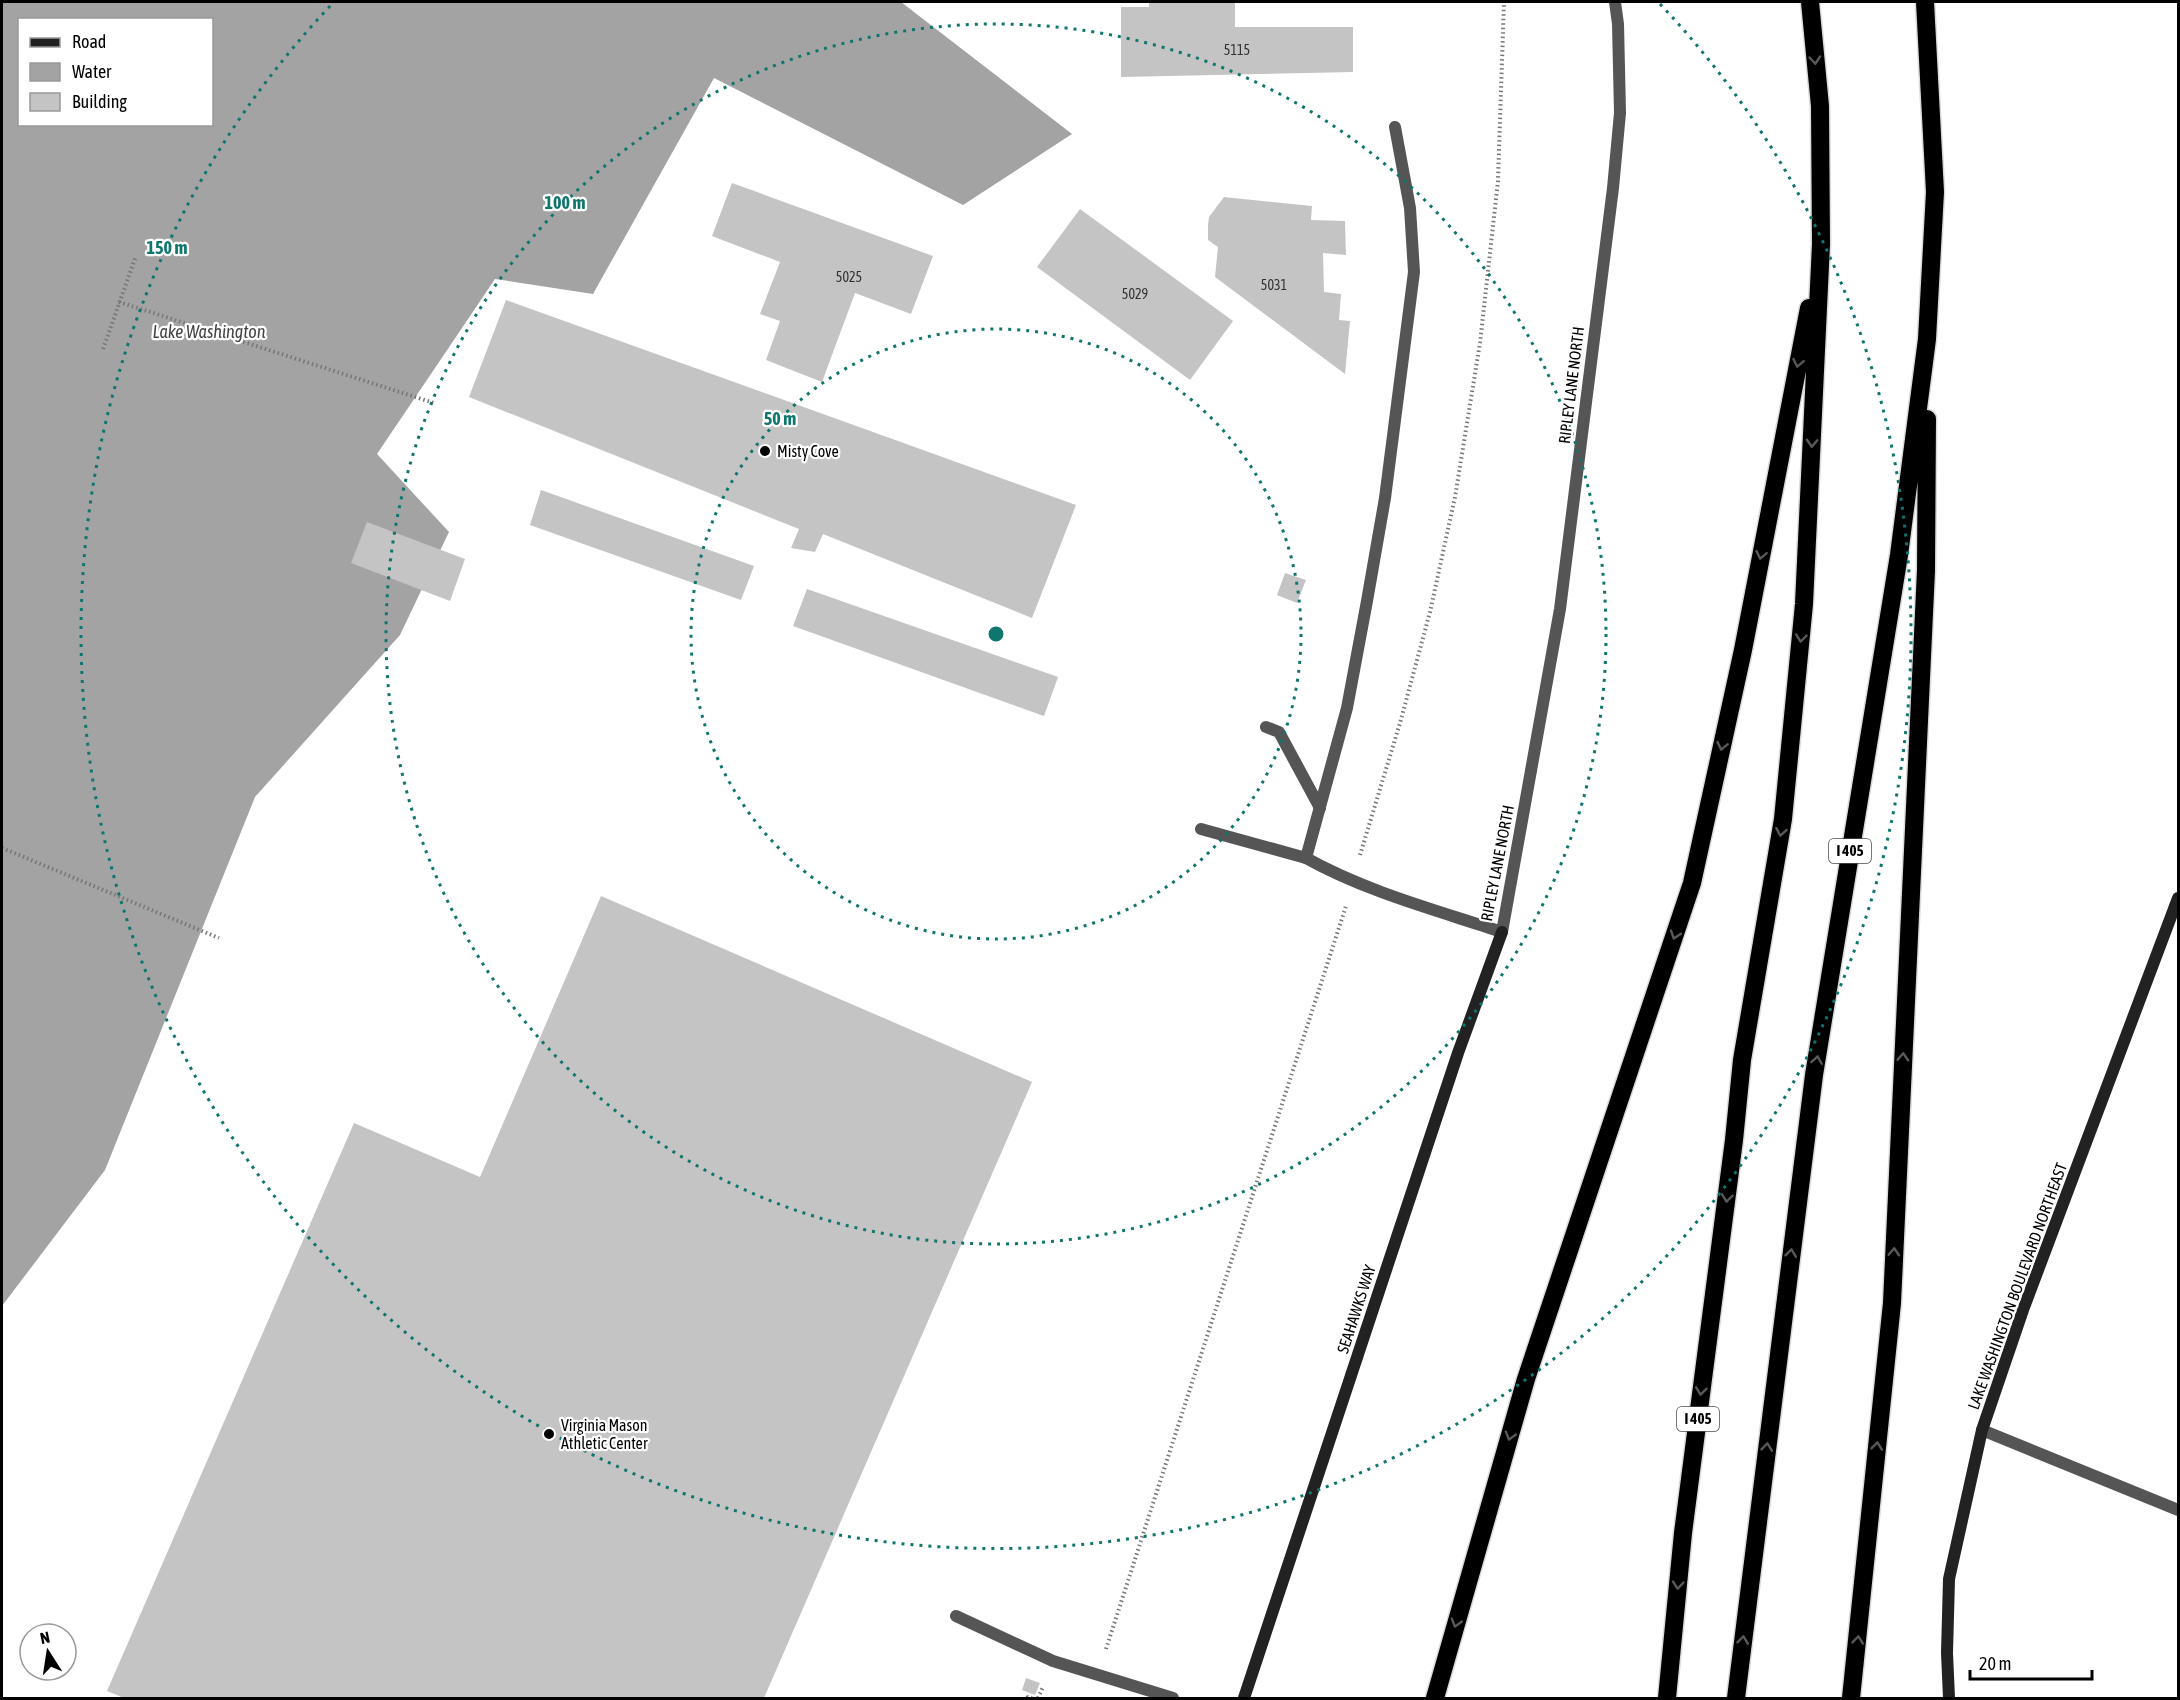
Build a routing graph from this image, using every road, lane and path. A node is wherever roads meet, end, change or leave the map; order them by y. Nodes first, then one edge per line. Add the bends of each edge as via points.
1 (1504, 2) edge
2 (1615, 2) edge
3 (1810, 2) edge
4 (1924, 2) edge
5 (1395, 127) dead end
6 (1821, 244) junction
7 (136, 256) dead end
8 (119, 302) junction
9 (1927, 339) junction
10 (103, 349) dead end
11 (434, 403) dead end
12 (1266, 727) dead end
13 (1320, 808) junction
14 (1202, 829) dead end
15 (2, 848) edge
16 (1361, 851) dead end
17 (1306, 858) junction
18 (2178, 898) edge
19 (1344, 912) dead end
20 (1502, 932) junction
21 (219, 938) dead end
22 (1982, 1430) junction
23 (2178, 1510) edge
24 (956, 1617) dead end
25 (1106, 1648) dead end
26 (1027, 1698) edge
27 (1032, 1698) edge
28 (1173, 1698) edge
29 (1244, 1698) edge
30 (1435, 1698) edge
31 (1667, 1698) edge
32 (1736, 1698) edge
33 (1851, 1698) edge
34 (1948, 1698) edge

1 - 16 path via 1498,181 1480,344 1455,497 1430,612
2 - 20 street, RIPLEY LANE NORTH via 1620,113 1613,188 1560,609
3 -> 6 highway, I 405 via 1820,106
4 - 9 highway, I 405 via 1935,192
5 - 13 street via 1410,208 1414,272 1385,498 1347,708
6 -> 30 highway via 1743,650 1692,883 1526,1379
6 -> 31 highway, I 405 via 1804,604 1783,819 1742,1060 1683,1533
7 - 8 path
8 - 10 path
8 - 11 path
32 -> 9 highway, I 405 via 1813,1087 1899,555
33 -> 9 highway via 1892,1303 1926,570
12 - 13 street via 1279,732
13 - 17 street
14 - 17 street, RIPLEY LANE NORTH
15 - 21 path
17 - 20 street, RIPLEY LANE NORTH via 1377,891
18 - 22 main road, LAKE WASHINGTON BOULEVARD NORTHEAST
19 - 25 path
20 - 29 main road, SEAHAWKS WAY via 1458,1053
22 - 23 street
22 - 34 main road, LAKE WASHINGTON BOULEVARD NORTHEAST via 1949,1579
24 - 28 street via 1053,1661
26 - 27 path

